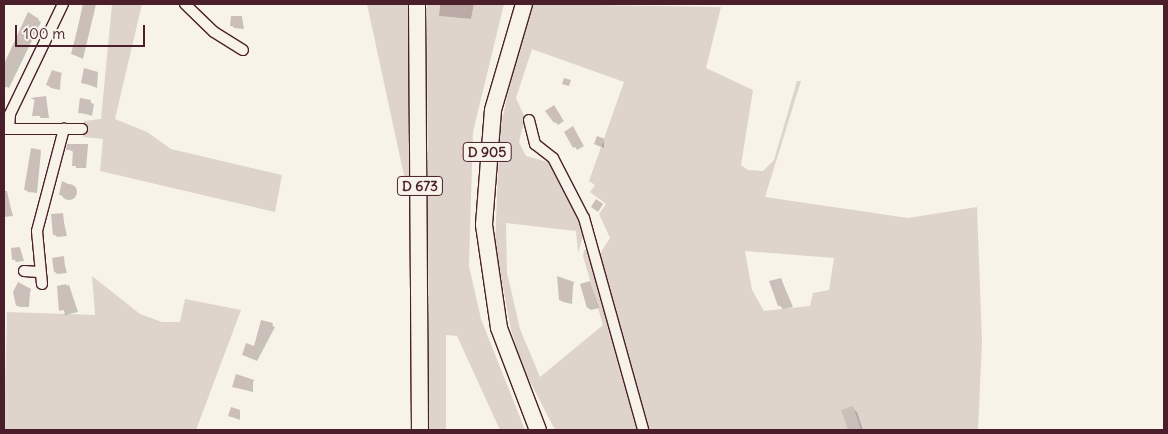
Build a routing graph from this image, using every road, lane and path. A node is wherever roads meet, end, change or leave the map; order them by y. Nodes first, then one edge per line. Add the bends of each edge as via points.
1 (63, 4) edge
2 (185, 4) edge
3 (514, 4) edge
4 (524, 4) edge
5 (418, 6) edge
6 (509, 46) junction
7 (243, 50) dead end
8 (529, 120) dead end
9 (82, 128) dead end
10 (6, 129) edge
11 (64, 129) junction
12 (24, 271) dead end
13 (38, 272) junction
14 (42, 284) dead end
15 (420, 430) edge
16 (538, 430) edge
17 (643, 430) edge

1 - 10 street via 10,114
2 - 7 street via 214,32
3 - 6 main road, D 905
4 - 6 main road, D 905
5 - 15 main road, D 673
6 - 16 main road, D 905 via 487,149 487,259 507,356
8 - 17 street via 535,144 553,158 584,218
9 - 11 street
10 - 11 street
11 - 13 street via 39,220
12 - 13 street
13 - 14 street

